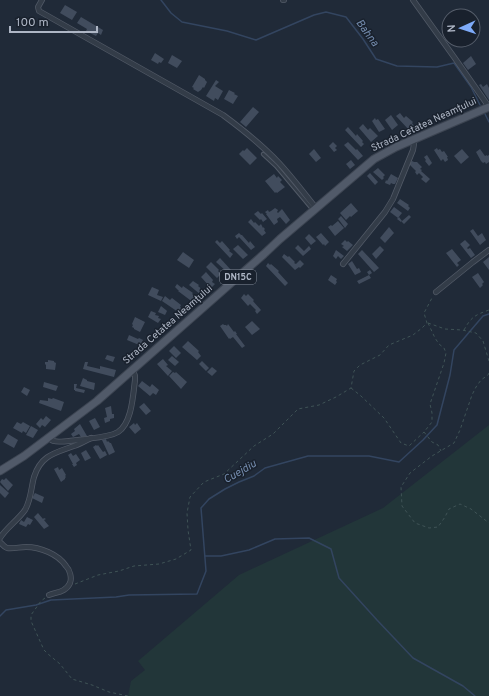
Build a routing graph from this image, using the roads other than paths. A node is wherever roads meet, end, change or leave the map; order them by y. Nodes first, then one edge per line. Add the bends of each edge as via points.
1 (42, 0) edge
2 (413, 0) edge
3 (488, 108) edge
4 (414, 139) junction
5 (263, 154) dead end
6 (315, 209) junction
7 (489, 250) edge
8 (343, 264) dead end
9 (436, 292) road end
10 (133, 370) junction
11 (49, 438) junction
12 (91, 438) junction
13 (0, 471) edge
14 (0, 538) edge
15 (0, 542) edge
16 (49, 595) road end

1 - 6 street via 38,7 39,11 232,121 280,163
2 - 3 street
3 - 4 main road, Strada Cetatea Neamțului / DN15C
4 - 6 main road, Strada Cetatea Neamțului / DN15C via 374,159
4 - 8 street via 413,150 393,199
5 - 6 lane
6 - 10 main road, Strada Cetatea Neamțului / DN15C
7 - 9 street
10 - 11 main road, Strada Cetatea Neamțului / DN15C
10 - 12 street via 135,380 127,421 118,432
11 - 12 street via 55,442
11 - 13 main road, Strada Cetatea Neamțului / DN15C
12 - 14 street via 45,459 37,470 28,504
15 - 16 street via 7,548 35,548 56,555 68,567 71,575 69,586

